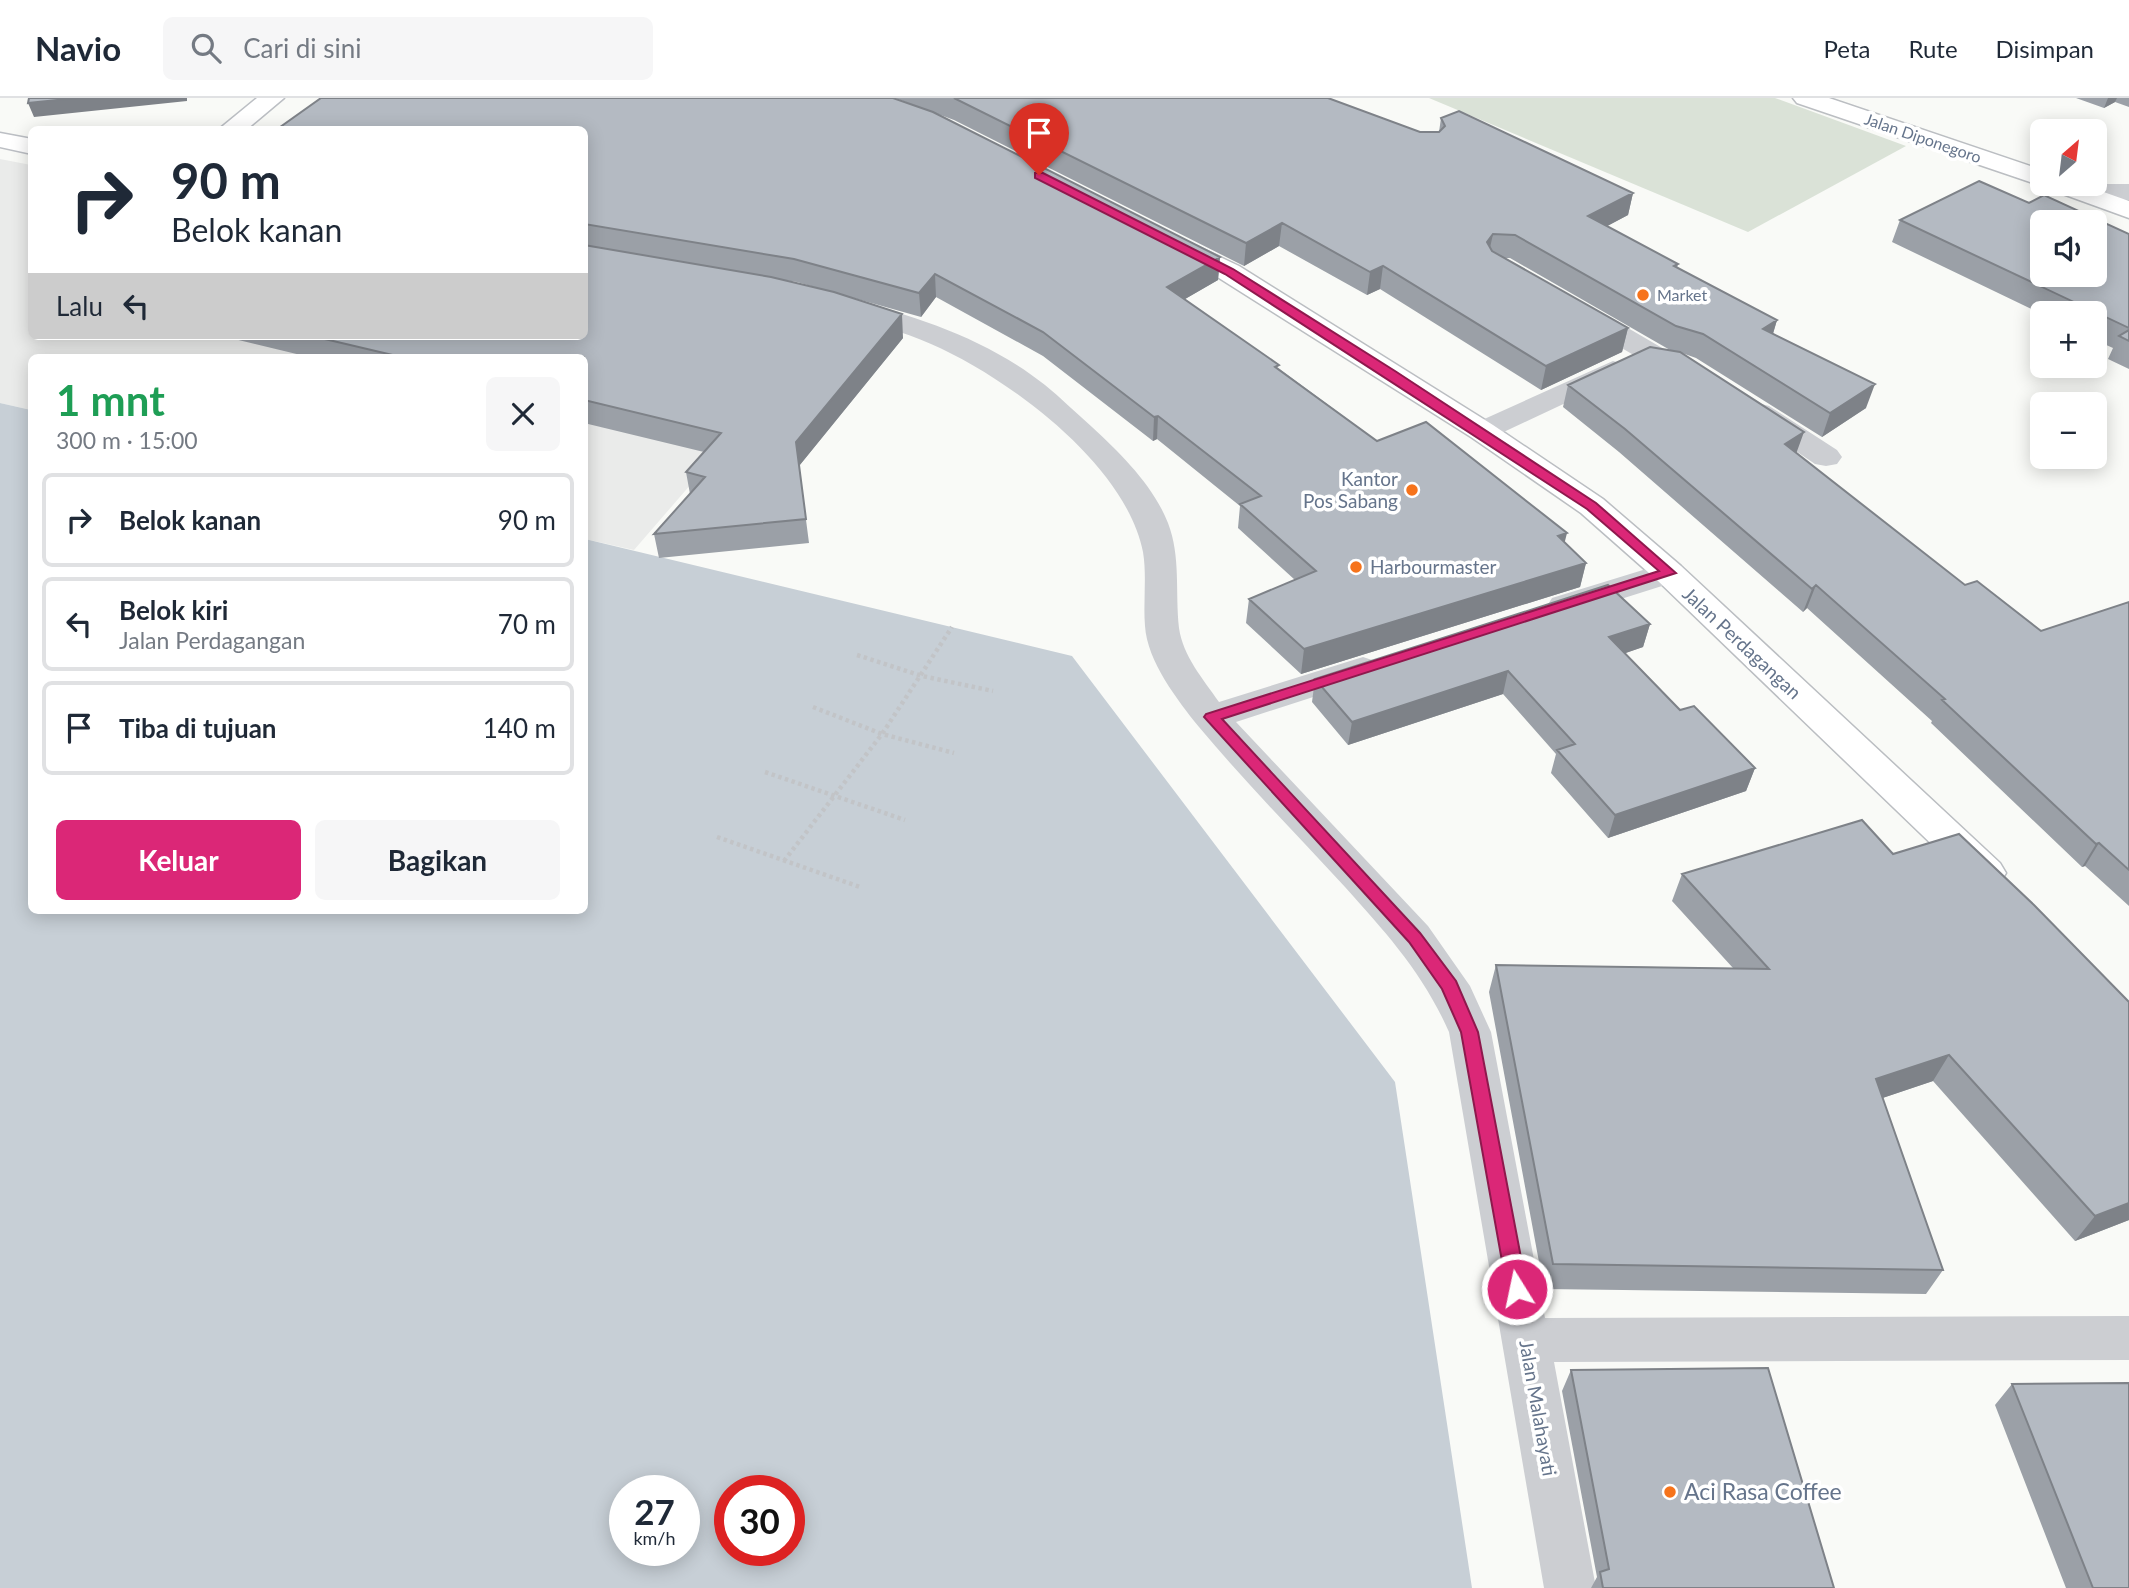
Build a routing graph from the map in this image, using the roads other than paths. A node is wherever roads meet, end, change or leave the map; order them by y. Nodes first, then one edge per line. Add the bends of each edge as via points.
1 (272, 98) edge
2 (1805, 98) edge
3 (235, 126) edge
4 (0, 140) edge
5 (28, 146) edge
6 (2030, 174) edge
7 (2107, 190) edge
8 (2129, 192) edge
9 (2092, 196) edge
10 (2129, 210) edge
11 (1142, 228) edge
12 (1556, 299) edge
13 (823, 301) edge
14 (1740, 401) edge
15 (1482, 431) junction
16 (1826, 457) dead end
17 (1669, 573) junction
18 (1538, 614) edge
19 (1394, 659) edge
20 (1211, 717) junction
21 (2011, 897) edge
22 (2129, 1338) edge
23 (1526, 1340) junction
24 (1570, 1588) edge

1 - 3 main road
2 - 6 main road, Jalan Diponegoro
4 - 5 main road
7 - 8 street
9 - 10 main road
11 - 15 main road, Jalan Perdagangan via 1229,272
12 - 15 street via 1672,362 1639,358
13 - 20 street, Jalan Malahayati via 918,329 989,362 1033,390 1097,448 1129,483 1151,521 1160,554 1162,629 1168,652
14 - 16 street
15 - 17 main road, Jalan Perdagangan via 1592,506
17 - 18 street
17 - 21 main road, Jalan Perdagangan
19 - 20 street
20 - 23 street, Jalan Malahayati via 1415,937 1450,986 1470,1032
22 - 23 street
23 - 24 street, Jalan Malahayati

